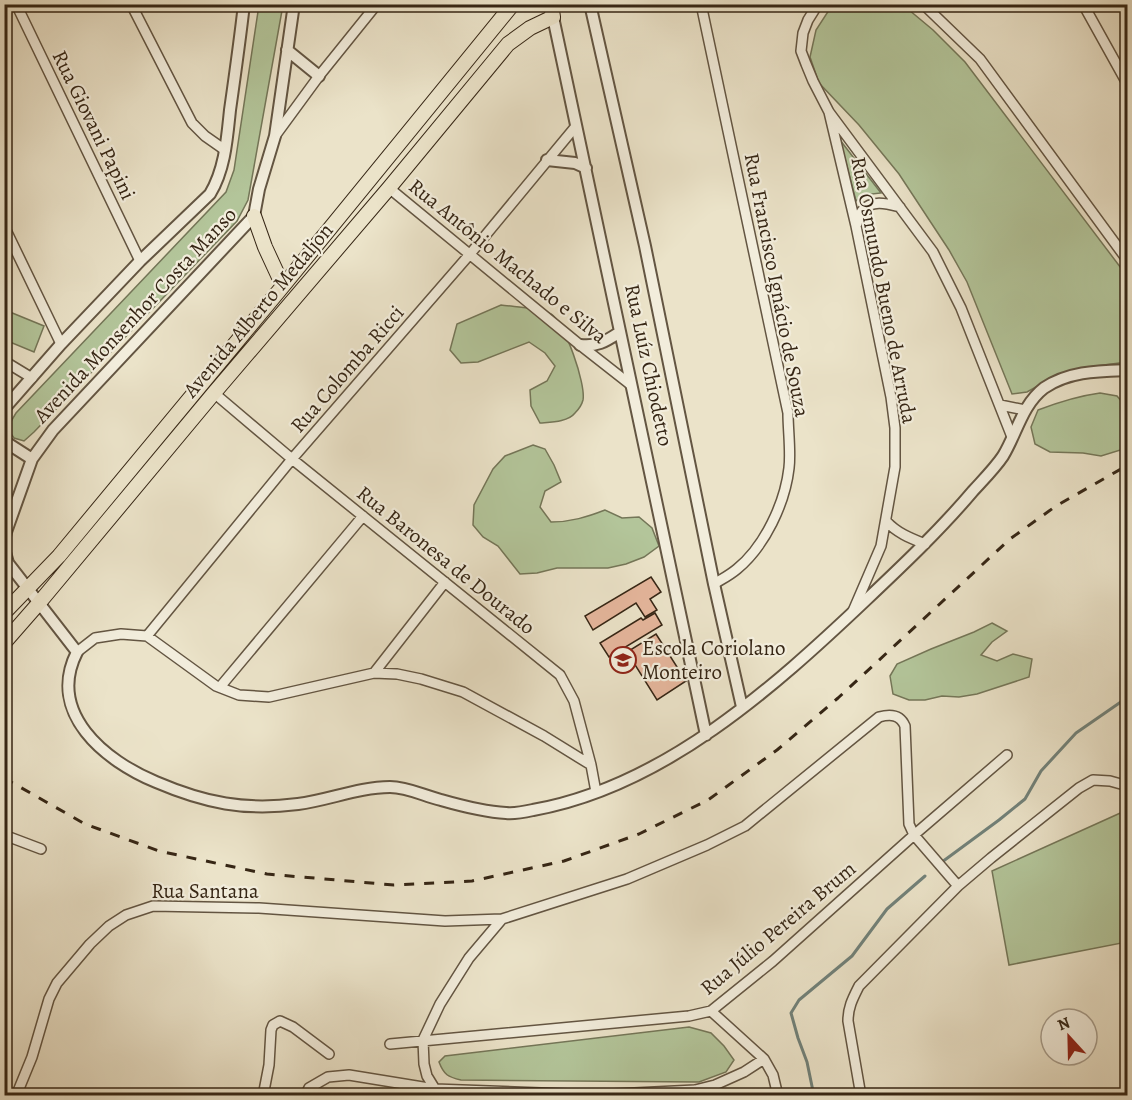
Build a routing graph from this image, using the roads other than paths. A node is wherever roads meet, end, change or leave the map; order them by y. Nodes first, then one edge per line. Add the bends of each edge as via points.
1 (16, 4) edge
2 (132, 4) edge
3 (244, 4) edge
4 (294, 4) edge
5 (377, 4) edge
6 (513, 4) edge
7 (590, 4) edge
8 (701, 4) edge
9 (818, 4) edge
10 (922, 4) edge
11 (1083, 4) edge
12 (552, 11) edge
13 (287, 50) junction
14 (319, 76) junction
15 (1128, 85) edge
16 (829, 112) junction
17 (576, 126) junction
18 (275, 136) junction
19 (225, 150) junction
20 (547, 160) junction
21 (586, 168) junction
22 (389, 188) junction
23 (900, 207) junction
24 (254, 216) junction
25 (4, 226) edge
26 (856, 226) junction
27 (470, 254) junction
28 (140, 261) junction
29 (1128, 261) edge
30 (283, 286) junction
31 (620, 332) junction
32 (61, 344) junction
33 (580, 345) junction
34 (4, 361) edge
35 (1128, 370) edge
36 (32, 378) junction
37 (632, 385) junction
38 (214, 393) junction
39 (1000, 405) junction
40 (4, 409) edge
41 (1025, 410) junction
42 (1012, 437) junction
43 (4, 441) edge
44 (32, 459) junction
45 (292, 459) junction
46 (363, 516) junction
47 (886, 521) junction
48 (4, 541) edge
49 (925, 544) junction
50 (4, 549) edge
51 (445, 582) junction
52 (714, 585) junction
53 (28, 588) junction
54 (39, 603) junction
55 (4, 613) edge
56 (852, 613) junction
57 (147, 636) junction
58 (4, 643) edge
59 (77, 652) junction
60 (374, 673) junction
61 (220, 687) junction
62 (742, 707) junction
63 (706, 735) junction
64 (1007, 755) dead end
65 (591, 765) junction
66 (1128, 786) edge
67 (596, 792) junction
68 (914, 834) junction
69 (4, 835) edge
70 (41, 849) dead end
71 (958, 886) junction
72 (502, 919) junction
73 (711, 1011) junction
74 (423, 1041) junction
75 (390, 1044) dead end
76 (329, 1054) dead end
77 (764, 1059) junction
78 (435, 1089) junction
79 (16, 1095) edge
80 (263, 1095) edge
81 (305, 1095) edge
82 (778, 1095) edge
83 (861, 1095) edge

1 - 28 street, Rua Giovani Papini
2 - 19 street via 192,123
3 - 19 street, Avenida Monsenhor Costa Manso
4 - 13 street, Avenida Monsenhor Costa Manso
5 - 14 street
6 - 30 main road, Avenida Alberto Medaljon
7 - 52 street, Rua Luíz Chiodetto via 645,246
8 - 52 street, Rua Francisco Ignácio de Souza via 788,413 789,466 779,509 752,553
9 - 16 street via 803,33 801,51
10 - 29 street via 980,59
11 - 15 street
12 - 17 street, Rua Luíz Chiodetto
12 - 22 main road, Avenida Alberto Medaljon via 508,44
13 - 14 street
13 - 18 street, Avenida Monsenhor Costa Manso
14 - 18 street
16 - 23 street
16 - 26 street, Rua Osmundo Bueno de Arruda
17 - 20 street, Rua Colomba Ricci
17 - 21 street, Rua Luíz Chiodetto
18 - 24 street, Avenida Monsenhor Costa Manso
19 - 28 street, Avenida Monsenhor Costa Manso via 219,177 210,194
20 - 21 street
20 - 27 street, Rua Colomba Ricci
21 - 31 street, Rua Luíz Chiodetto
22 - 27 street, Rua Antônio Machado e Silva
22 - 38 main road, Avenida Alberto Medaljon
23 - 26 street via 872,204 862,212
23 - 39 street via 933,252 961,308
24 - 30 main road
24 - 44 street, Avenida Monsenhor Costa Manso via 53,430
25 - 32 street
26 - 47 street, Rua Osmundo Bueno de Arruda via 895,428 896,467
27 - 33 street, Rua Antônio Machado e Silva
27 - 45 street, Rua Colomba Ricci
28 - 32 street, Avenida Monsenhor Costa Manso
30 - 53 main road, Avenida Alberto Medaljon via 59,556
31 - 33 street via 591,346
31 - 37 street, Rua Luíz Chiodetto
32 - 36 street, Avenida Monsenhor Costa Manso
33 - 37 street, Rua Antônio Machado e Silva
34 - 36 street
35 - 41 street via 1086,372 1064,378 1045,388
36 - 40 street, Avenida Monsenhor Costa Manso
37 - 63 street, Rua Luíz Chiodetto
38 - 45 street, Rua Baronesa de Dourado
38 - 54 main road, Avenida Alberto Medaljon
39 - 41 street
39 - 42 street
41 - 42 street
42 - 49 street via 990,472
43 - 44 street
44 - 48 street, Avenida Monsenhor Costa Manso
45 - 46 street, Rua Baronesa de Dourado
45 - 57 street, Rua Colomba Ricci
46 - 51 street, Rua Baronesa de Dourado
46 - 61 street
47 - 49 street via 908,538
47 - 56 street, Rua Osmundo Bueno de Arruda via 873,568
49 - 56 street
50 - 53 street via 8,563
51 - 60 street
51 - 65 street, Rua Baronesa de Dourado via 560,675 574,701
52 - 62 street, Rua Luíz Chiodetto
53 - 54 street
53 - 55 main road, Avenida Alberto Medaljon
54 - 58 main road, Avenida Alberto Medaljon
54 - 59 street
56 - 62 street via 782,677
57 - 59 street via 95,638
57 - 61 street
59 - 67 street via 71,664 69,699 78,723 96,746 146,778 200,798 246,807 298,804 388,787 509,814
60 - 61 street via 269,698 239,695
60 - 65 street via 421,679 463,692
62 - 63 street
63 - 67 street via 626,780
64 - 68 street, Rua Júlio Pereira Brum
65 - 67 street, Rua Baronesa de Dourado
66 - 71 street via 1093,780 1079,788
68 - 71 street
68 - 72 street, Rua Santana via 909,824 905,726 899,717 888,714 879,717 745,826 627,879
68 - 73 street, Rua Júlio Pereira Brum via 773,961
69 - 70 street
71 - 83 street via 860,986 851,1001 848,1021
72 - 74 street via 469,958 440,1004
72 - 79 street, Rua Santana via 445,921 259,908 153,906 126,915 90,944 57,982
73 - 74 street, Rua Júlio Pereira Brum
73 - 77 street
74 - 75 street, Rua Júlio Pereira Brum
74 - 78 street via 425,1070
76 - 80 street via 293,1027 276,1022 271,1030
77 - 78 street via 744,1072 695,1090 594,1095
77 - 82 street
78 - 81 street via 349,1075 328,1077 309,1088

